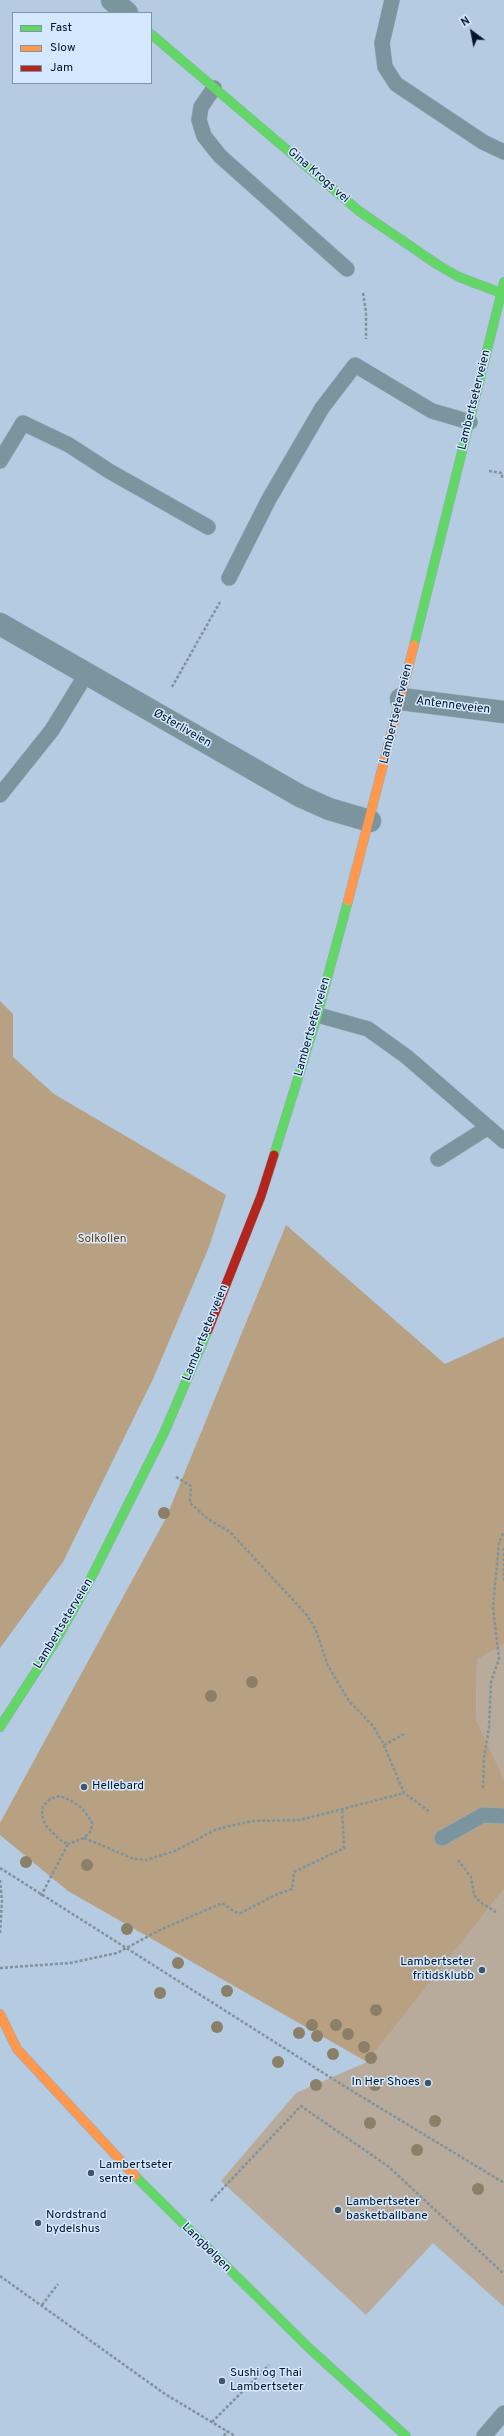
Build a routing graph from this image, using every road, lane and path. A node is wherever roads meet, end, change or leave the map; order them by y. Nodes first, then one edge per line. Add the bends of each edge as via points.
1 (112, 0) edge
2 (392, 0) edge
3 (126, 12) edge
4 (152, 35) edge
5 (214, 88) junction
6 (504, 152) edge
7 (347, 269) joint
8 (504, 282) edge
9 (501, 293) junction
10 (366, 369) junction
11 (470, 422) junction
12 (0, 461) edge
13 (484, 470) dead end
14 (502, 478) dead end
15 (208, 527) dead end
16 (229, 578) joint
17 (0, 624) edge
18 (87, 673) junction
19 (169, 692) dead end
20 (401, 699) junction
21 (504, 712) edge
22 (0, 795) edge
23 (370, 821) junction
24 (318, 1014) junction
25 (487, 1128) junction
26 (504, 1141) edge
27 (438, 1159) dead end
28 (172, 1475) dead end
29 (504, 1532) edge
30 (504, 1548) edge
31 (504, 1583) edge
32 (0, 1727) edge
33 (404, 1734) dead end
34 (384, 1746) junction
35 (404, 1794) junction
36 (342, 1809) junction
37 (483, 1816) junction
38 (504, 1816) edge
39 (84, 1838) junction
40 (442, 1838) junction
41 (68, 1844) junction
42 (0, 1868) edge
43 (0, 1880) edge
44 (41, 1896) junction
45 (496, 1912) dead end
46 (0, 1933) edge
47 (127, 1948) junction
48 (0, 1968) edge
49 (0, 2014) edge
50 (0, 2040) edge
51 (17, 2049) junction
52 (504, 2184) edge
53 (211, 2201) dead end
54 (504, 2274) edge
55 (0, 2276) edge
56 (58, 2284) dead end
57 (42, 2305) junction
58 (269, 2365) dead end
59 (504, 2413) edge
60 (212, 2422) junction
61 (227, 2431) junction
62 (224, 2436) edge
63 (235, 2436) edge
64 (406, 2436) edge
65 (484, 2436) edge

1 - 3 street
2 - 6 lane via 382,43 386,67 396,84 483,142
4 - 5 main road, Gina Krogs vei
5 - 7 lane via 201,107 199,120 204,136 220,156
5 - 9 main road, Gina Krogs vei via 358,211 399,241 460,277
7 - 10 path via 361,286 366,312
8 - 9 main road, Lambertseterveien
9 - 11 main road, Lambertseterveien
10 - 11 lane via 432,410
10 - 16 lane via 355,365 322,408 269,499
11 - 20 main road, Lambertseterveien
12 - 15 lane via 23,423 69,445 109,471
13 - 14 path via 502,473
16 - 19 path via 216,611
17 - 18 street, Østerliveien
18 - 22 lane via 52,730
18 - 23 street, Østerliveien via 300,796 329,809
20 - 21 street, Antenneveien
20 - 23 main road, Lambertseterveien
23 - 24 main road, Lambertseterveien
24 - 25 lane via 368,1029 407,1057
24 - 32 main road, Lambertseterveien via 261,1196 199,1353 164,1432 90,1580 55,1642
25 - 26 lane
25 - 27 lane
28 - 34 path via 191,1486 190,1503 208,1519 230,1532 306,1614 316,1630 328,1666 349,1701 373,1726
29 - 37 path via 499,1542 493,1607 499,1659 491,1682 489,1728 484,1757
30 - 31 path
33 - 34 path
34 - 35 path
35 - 36 path
35 - 40 path via 436,1816
36 - 39 path via 300,1820 253,1821 229,1826 215,1830 175,1851 146,1860 134,1859
36 - 47 path via 344,1848 294,1872 292,1889 272,1896 241,1913 222,1903 158,1931
37 - 38 lane
37 - 40 lane
39 - 41 path
39 - 41 path via 92,1831 92,1822 82,1808 60,1796 50,1799 42,1811 46,1826
40 - 45 path via 471,1877 474,1895
41 - 44 path
42 - 44 path
43 - 46 path
44 - 47 path
47 - 48 path via 70,1963
47 - 52 path
49 - 51 main road, Langbølgen
50 - 51 main road, Langbølgen
51 - 64 main road, Langbølgen via 156,2198 224,2266
53 - 54 path via 301,2106 389,2167
55 - 57 path
56 - 57 path
57 - 60 path via 165,2394
58 - 60 path
59 - 65 lane
60 - 61 path
61 - 62 path
61 - 63 path

